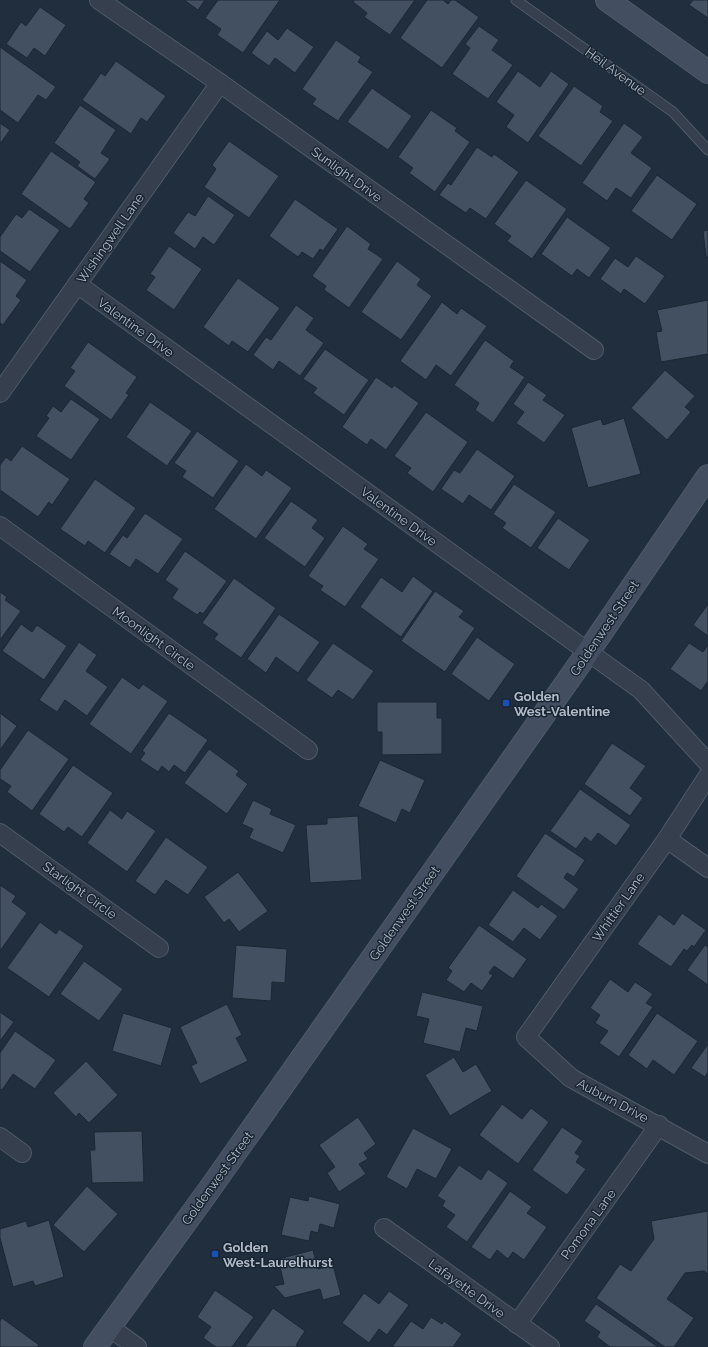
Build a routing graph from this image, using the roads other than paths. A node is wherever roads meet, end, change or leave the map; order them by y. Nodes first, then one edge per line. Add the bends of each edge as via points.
1 (99, 0) edge
2 (516, 0) edge
3 (607, 0) edge
4 (708, 72) edge
5 (220, 83) junction
6 (708, 150) edge
7 (77, 284) junction
8 (594, 350) dead end
9 (0, 393) edge
10 (708, 476) edge
11 (0, 526) edge
12 (588, 652) junction
13 (308, 750) dead end
14 (708, 763) edge
15 (708, 776) edge
16 (0, 833) edge
17 (667, 839) junction
18 (708, 868) edge
19 (159, 948) dead end
20 (526, 1037) joint
21 (659, 1125) junction
22 (0, 1137) edge
23 (22, 1153) dead end
24 (708, 1154) edge
25 (384, 1228) dead end
26 (517, 1324) junction
27 (109, 1326) junction
28 (95, 1347) edge
29 (137, 1347) edge
30 (550, 1347) edge

1 - 5 street, Sunlight Drive
2 - 6 lane, Heil Avenue via 673,112
3 - 4 main road
5 - 7 street, Wishingwell Lane
5 - 8 street, Sunlight Drive
7 - 9 street, Wishingwell Lane
7 - 12 street, Valentine Drive
10 - 12 main road, Goldenwest Street
11 - 13 street, Moonlight Circle
12 - 14 street, Valentine Drive via 641,690
12 - 27 main road, Goldenwest Street via 209,1190
15 - 17 street, Whittier Lane
16 - 19 street, Starlight Circle
17 - 18 street
17 - 20 street, Whittier Lane
20 - 21 street, Auburn Drive via 571,1078
21 - 24 street, Auburn Drive
21 - 26 street, Pomona Lane
22 - 23 street
25 - 26 street, Lafayette Drive
26 - 30 street, Lafayette Drive
27 - 28 main road, Goldenwest Street
27 - 29 street

